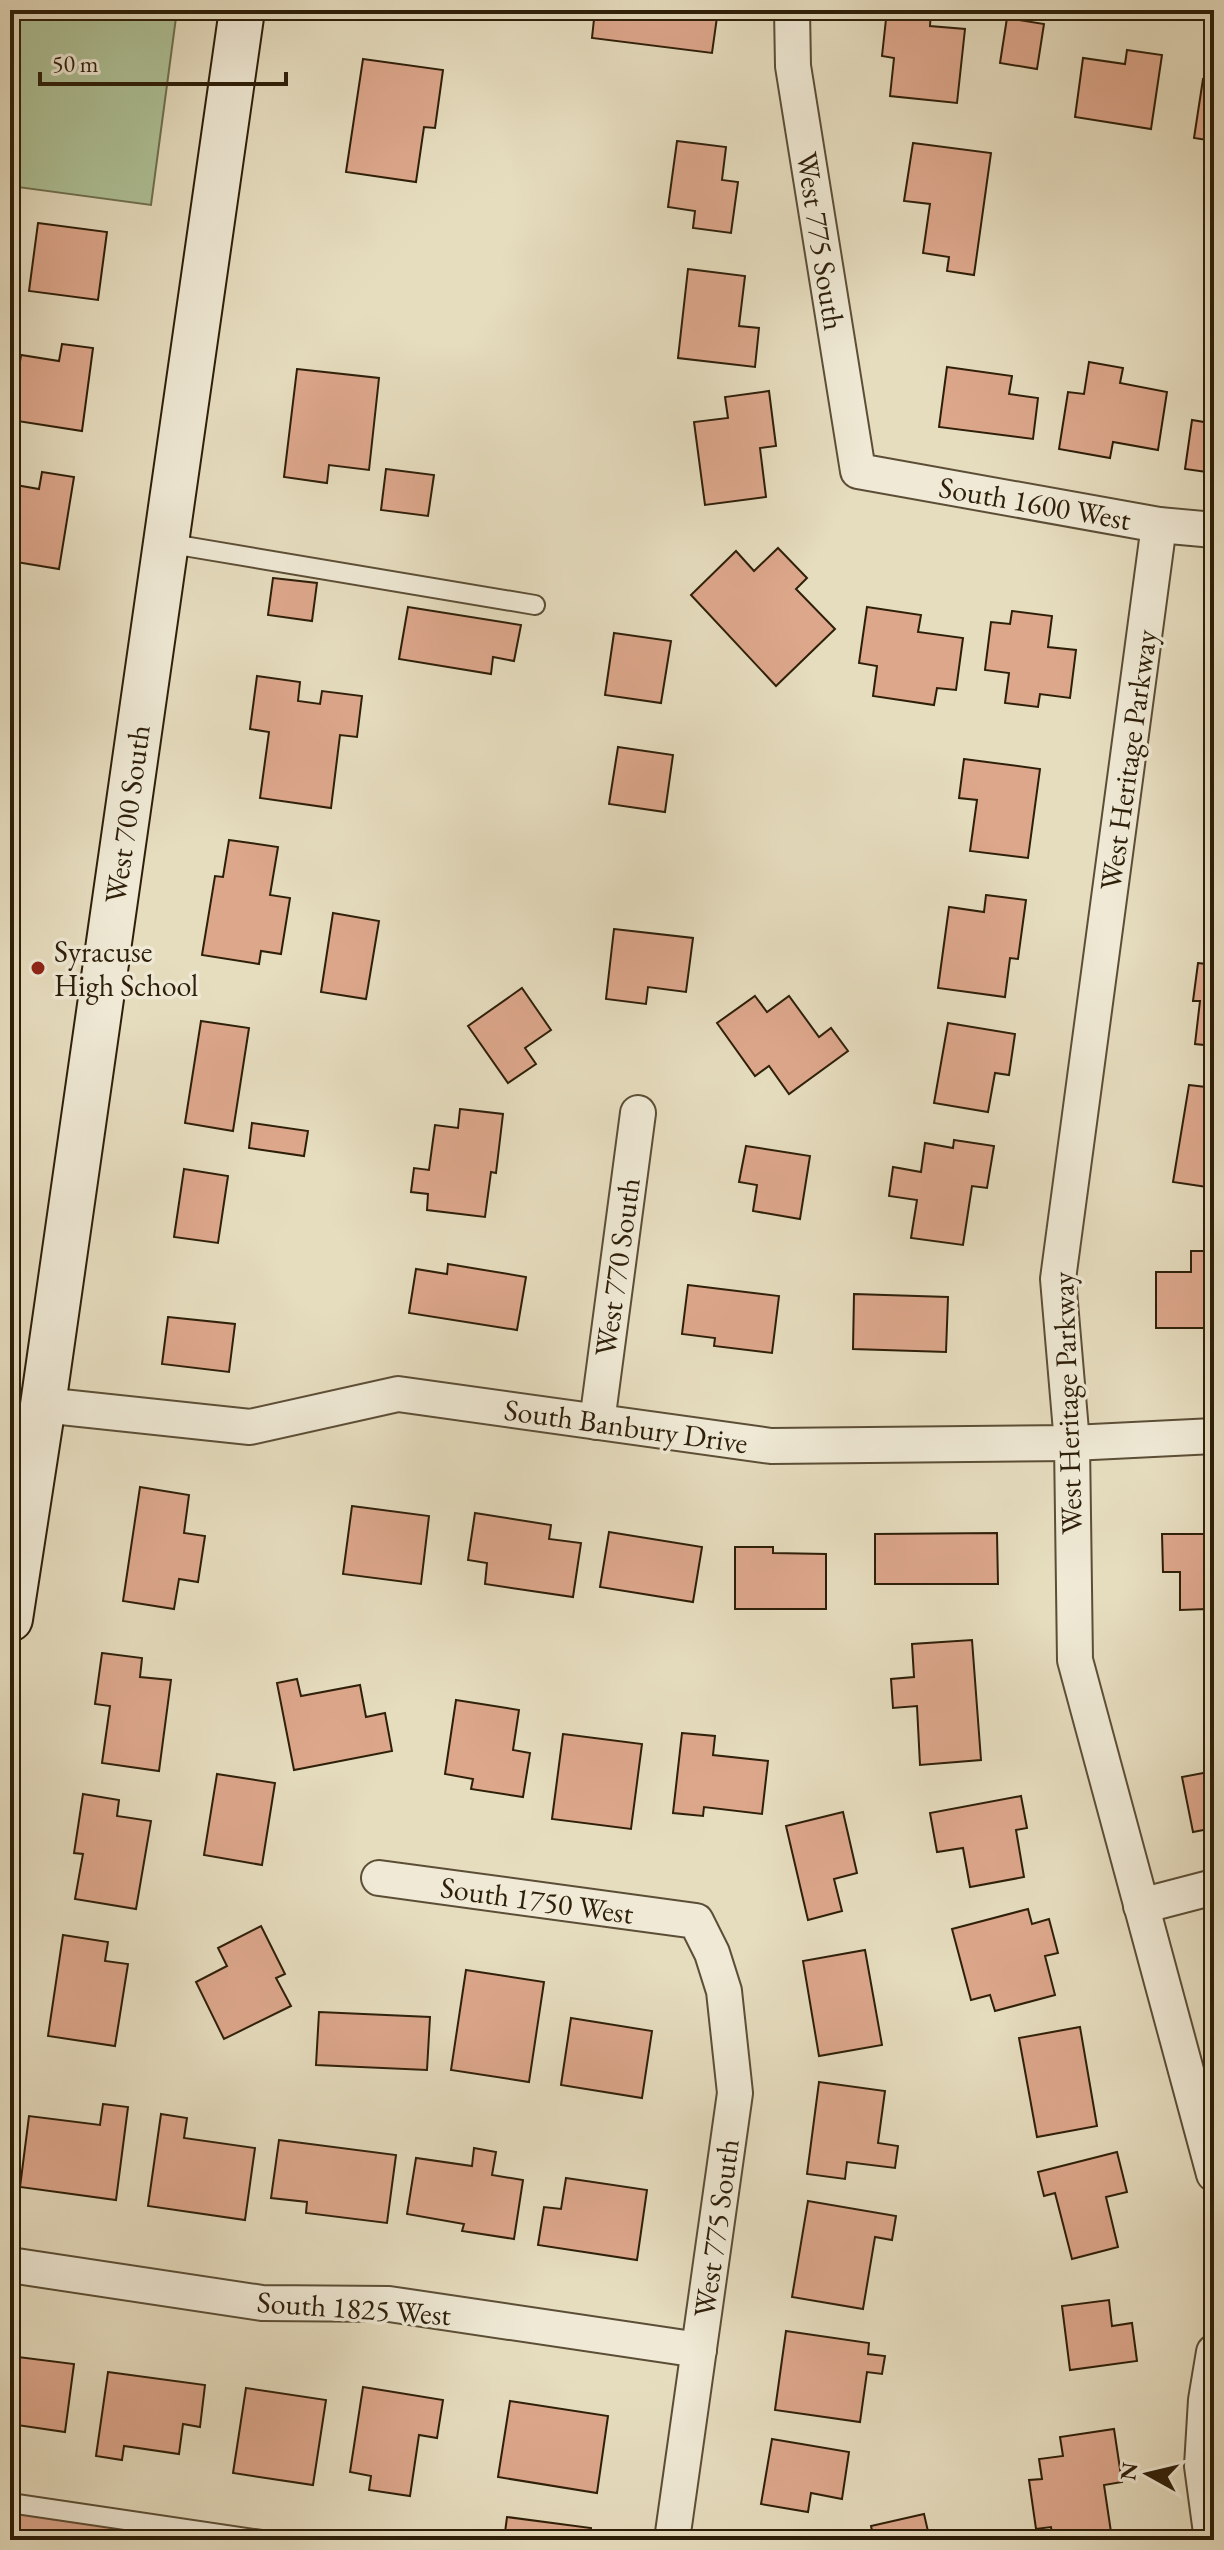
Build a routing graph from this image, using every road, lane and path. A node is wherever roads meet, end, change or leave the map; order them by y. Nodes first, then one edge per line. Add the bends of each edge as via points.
1 (242, 10) edge
2 (792, 10) edge
3 (858, 471) joint
4 (1159, 525) junction
5 (1214, 530) edge
6 (166, 543) junction
7 (535, 605) dead end
8 (638, 1113) dead end
9 (43, 1405) junction
10 (597, 1422) junction
11 (1214, 1436) edge
12 (1072, 1443) junction
13 (10, 1619) edge
14 (379, 1878) dead end
15 (1214, 1887) edge
16 (1141, 1906) junction
17 (696, 1921) joint
18 (1214, 2174) edge
19 (10, 2265) edge
20 (699, 2350) junction
21 (1214, 2352) edge
22 (10, 2503) edge
23 (261, 2540) edge
24 (672, 2540) edge
25 (1212, 2540) edge

1 - 6 street, West 700 South
2 - 3 street, West 775 South via 793,66
3 - 4 street, South 1600 West
4 - 5 street, South 1600 West
4 - 12 street, West Heritage Parkway via 1058,1279
6 - 7 lane
6 - 9 street, West 700 South
8 - 10 street, West 770 South
9 - 10 street, South Banbury Drive via 250,1427 398,1394
9 - 13 street, West 700 South
10 - 12 street, South Banbury Drive via 771,1446
11 - 12 street, South Banbury Drive
12 - 16 street, West Heritage Parkway via 1075,1660
14 - 17 street, South 1750 West
15 - 16 street
16 - 18 street, West Heritage Parkway
17 - 20 street, West 775 South via 724,1991 735,2093
19 - 20 street, South 1825 West via 262,2303 389,2304
20 - 24 street, West 775 South
21 - 25 street via 1202,2466
22 - 23 lane

